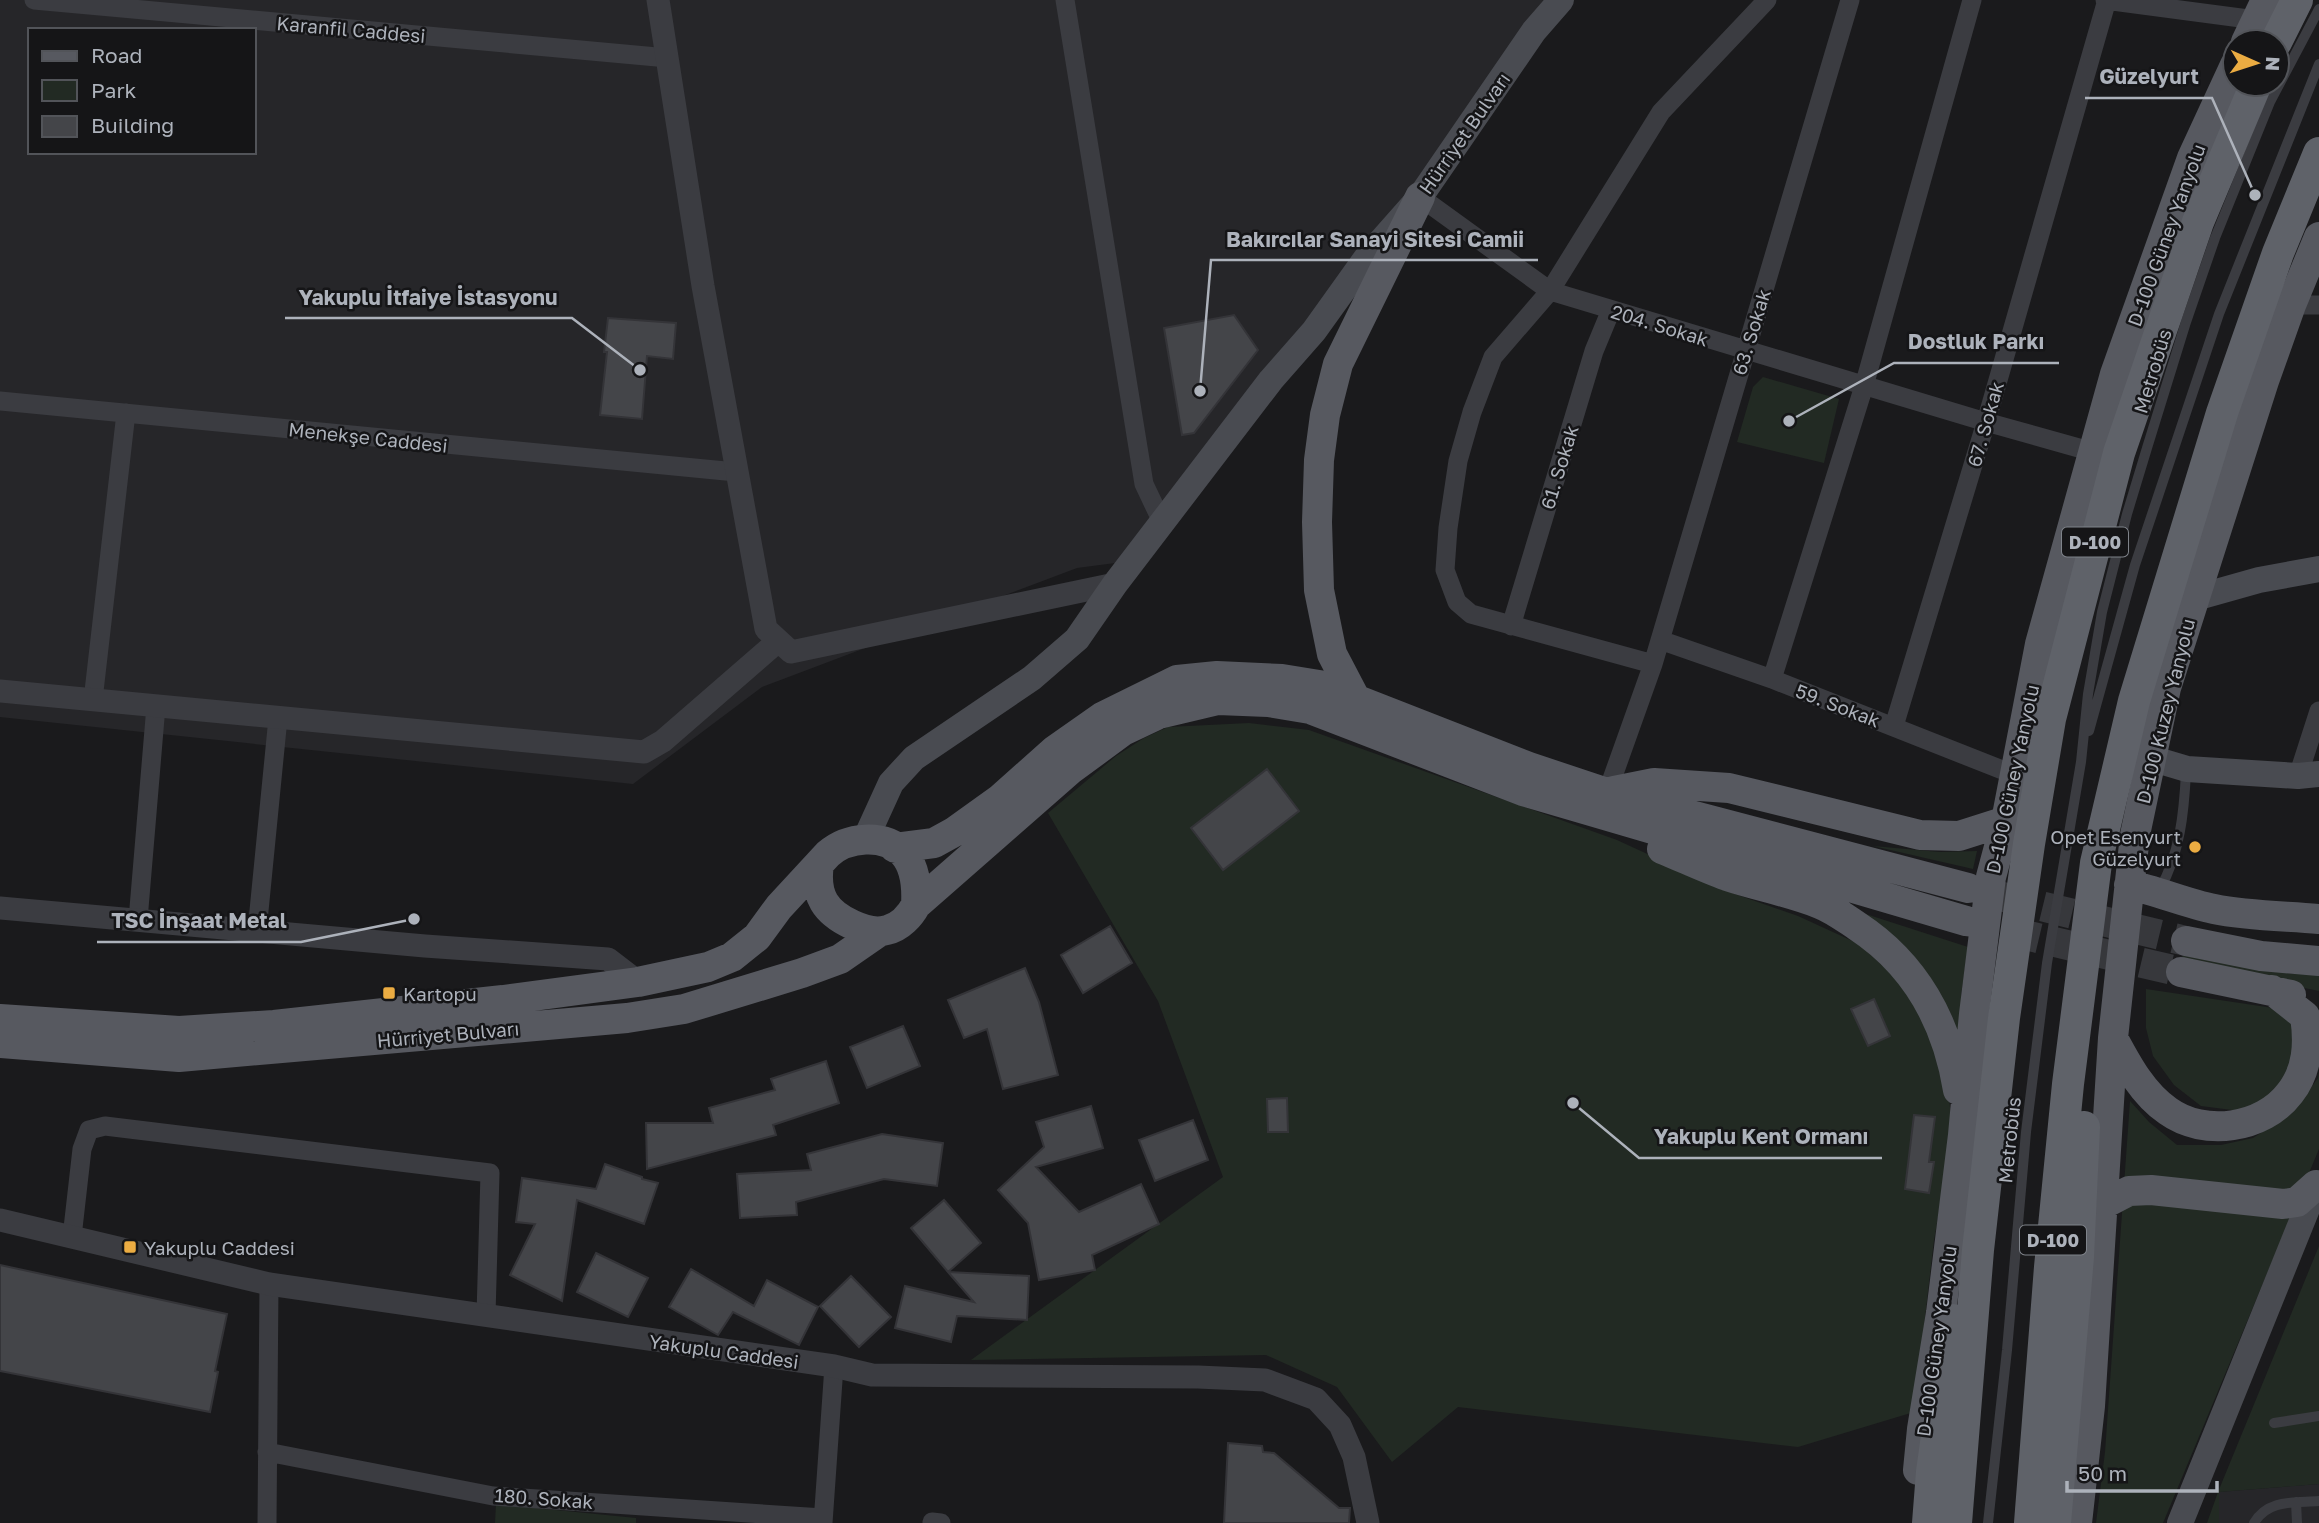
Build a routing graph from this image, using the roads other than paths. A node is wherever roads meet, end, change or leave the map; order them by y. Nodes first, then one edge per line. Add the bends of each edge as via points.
1 (34, 0) edge
2 (659, 0) edge
3 (1065, 0) edge
4 (1561, 0) edge
5 (1767, 0) edge
6 (1850, 0) edge
7 (1972, 0) edge
8 (2106, 0) edge
9 (2297, 0) edge
10 (2319, 9) edge
11 (2261, 26) edge
12 (668, 58) junction
13 (2319, 64) edge
14 (2221, 97) edge
15 (2250, 98) edge
16 (2319, 153) edge
17 (1420, 197) junction
18 (2319, 237) edge
19 (1550, 292) junction
20 (2305, 305) edge
21 (1611, 310) junction
22 (1746, 350) junction
23 (1864, 386) junction
24 (0, 401) edge
25 (126, 413) junction
26 (1986, 422) junction
27 (2092, 452) junction
28 (736, 472) junction
29 (1163, 524) junction
30 (2319, 569) edge
31 (1115, 584) junction
32 (2194, 598) junction
33 (1511, 626) junction
34 (1660, 640) junction
35 (778, 641) junction
36 (1653, 664) junction
37 (1772, 679) junction
38 (0, 691) edge
39 (1355, 698) junction
40 (93, 700) junction
41 (156, 706) junction
42 (2319, 711) edge
43 (278, 718) junction
44 (1894, 726) junction
45 (2150, 758) junction
46 (2081, 762) junction
47 (2186, 769) junction
48 (2015, 775) junction
49 (2309, 775) edge
50 (1606, 793) junction
51 (1581, 808) junction
52 (2006, 821) junction
53 (865, 840) junction
54 (895, 848) junction
55 (819, 864) junction
56 (1968, 888) tunnel mouth
57 (2140, 897) junction
58 (916, 905) junction
59 (0, 908) edge
60 (2319, 919) edge
61 (138, 920) junction
62 (1966, 921) tunnel mouth
63 (257, 931) junction
64 (879, 932) junction
65 (2186, 940) tunnel mouth
66 (2084, 957) junction
67 (2319, 961) edge
68 (2181, 972) tunnel mouth
69 (638, 982) junction
70 (2272, 990) junction
71 (2319, 1000) edge
72 (0, 1019) edge
73 (2113, 1038) junction
74 (0, 1042) edge
75 (1963, 1135) junction
76 (1988, 1158) junction
77 (2318, 1181) edge
78 (2104, 1204) junction
79 (0, 1220) edge
80 (72, 1237) junction
81 (269, 1284) junction
82 (486, 1315) junction
83 (834, 1366) junction
84 (2319, 1416) edge
85 (2274, 1423) dead end
86 (267, 1452) junction
87 (2319, 1501) edge
88 (2296, 1502) junction
89 (823, 1521) edge
90 (932, 1522) edge
91 (267, 1523) edge
92 (941, 1523) edge
93 (1368, 1523) edge
94 (1913, 1523) edge
95 (1928, 1523) edge
96 (1956, 1523) edge
97 (1988, 1523) edge
98 (2030, 1523) edge
99 (2055, 1523) edge
100 (2077, 1523) edge
101 (2180, 1523) edge
102 (2254, 1523) edge
103 (2297, 1523) edge

1 - 12 street, Karanfil Caddesi
2 - 12 street
3 - 29 street via 1144,484
4 - 17 main road, Hürriyet Bulvarı via 1534,31
5 - 19 street via 1661,112
6 - 22 street, 63. Sokak
7 - 23 street
8 - 11 street
8 - 26 street, 67. Sokak
9 - 11 highway
10 - 46 lane, Metrobüs via 2270,102 2186,321 2102,612
12 - 28 street
13 - 46 lane, Metrobüs via 2219,314 2135,565
14 - 27 main road, D-100 Güney Yanyolu via 2183,183 2115,373
15 - 76 highway, D-100 via 2198,222 2119,453 2068,642 2026,857
16 - 66 highway, D-100 via 2230,389 2134,701 2096,863
17 - 19 street, 204. Sokak
17 - 29 main road, Hürriyet Bulvarı via 1367,257
17 - 39 main road via 1338,364 1318,460 1320,590 1332,654
18 - 20 main road, D-100 Kuzey Yanyolu
19 - 21 street, 204. Sokak
19 - 33 street via 1493,357 1458,461 1448,528 1446,570 1457,602 1471,614
20 - 32 main road, D-100 Kuzey Yanyolu via 2239,455
21 - 22 street, 204. Sokak
21 - 33 street, 61. Sokak via 1594,351
22 - 23 street, 204. Sokak
22 - 34 street, 63. Sokak
23 - 26 street, 204. Sokak
23 - 37 street
24 - 25 street, Menekşe Caddesi
25 - 28 street, Menekşe Caddesi
25 - 40 street
26 - 27 street, 204. Sokak
26 - 44 street, 67. Sokak
27 - 48 main road, D-100 Güney Yanyolu via 2040,644
28 - 35 street via 766,629
29 - 31 main road, Hürriyet Bulvarı
30 - 32 main road
31 - 35 street via 790,652
31 - 53 main road, Hürriyet Bulvarı via 1077,639 1032,678 914,758 891,783
32 - 45 main road, D-100 Kuzey Yanyolu
33 - 36 street
34 - 36 street, 63. Sokak
34 - 37 street, 59. Sokak
35 - 43 street via 663,741 644,752
36 - 50 street, 63. Sokak
37 - 44 street, 59. Sokak
38 - 40 street
39 - 50 main road
39 - 54 main road via 1320,685 1282,679 1217,676 1177,680 1102,717 954,832 934,842
40 - 41 street
41 - 43 street
41 - 61 street
42 - 49 street
43 - 63 street
44 - 48 street, 59. Sokak
45 - 47 main road
45 - 57 main road, D-100 Kuzey Yanyolu via 2135,835
46 - 97 lane, Metrobüs via 2047,963
47 - 49 main road
47 - 57 lane via 2184,810 2172,867
48 - 52 main road, D-100 Güney Yanyolu
50 - 52 main road via 1654,783 1729,789 1920,835 1959,836
50 - 56 main road
51 - 58 main road via 1523,791 1310,709 1218,700 1158,713 1123,731 1070,770
51 - 62 main road
51 - 75 main road via 1694,863 1821,904 1870,934 1919,985 1936,1015 1949,1048
52 - 75 main road, D-100 Güney Yanyolu via 1985,918
53 - 54 main road
53 - 55 main road via 834,848
54 - 58 main road via 904,853 916,879
55 - 64 main road via 818,887 832,914
55 - 69 main road, Hürriyet Bulvarı via 757,937 732,957
57 - 60 main road via 2217,910
57 - 73 main road, D-100 Kuzey Yanyolu
58 - 64 main road via 909,917 891,930
59 - 61 street
61 - 63 street
63 - 69 street via 608,959
64 - 74 main road, Hürriyet Bulvarı via 840,959 802,973 684,1009 627,1018 179,1057
65 - 67 main road via 2261,956
66 - 98 highway, D-100 via 2050,1267
66 - 99 highway via 2086,1094 2078,1257
68 - 70 main road
69 - 72 main road, Hürriyet Bulvarı via 301,1022 179,1031
70 - 71 main road
70 - 73 main road via 2305,1016 2309,1040 2304,1066 2290,1094 2267,1113 2242,1124 2192,1124 2168,1111 2139,1082
73 - 78 main road, D-100 Kuzey Yanyolu
75 - 94 main road, D-100 Güney Yanyolu
76 - 95 highway via 1971,1203
76 - 96 highway, D-100
77 - 78 main road via 2297,1202 2283,1204 2151,1190 2129,1191
77 - 101 main road
78 - 100 main road, D-100 Kuzey Yanyolu
79 - 80 street, Yakuplu Caddesi
80 - 81 street, Yakuplu Caddesi
80 - 82 street via 82,1149 89,1130 105,1126 490,1173
81 - 82 street, Yakuplu Caddesi
81 - 86 street
82 - 83 street, Yakuplu Caddesi
83 - 89 street
83 - 93 street, Yakuplu Caddesi via 872,1375 1265,1380 1316,1399 1340,1424 1354,1457
84 - 85 lane
86 - 89 street, 180. Sokak via 493,1496
86 - 91 street
87 - 88 lane
88 - 102 lane via 2273,1504
88 - 103 lane
90 - 92 street

